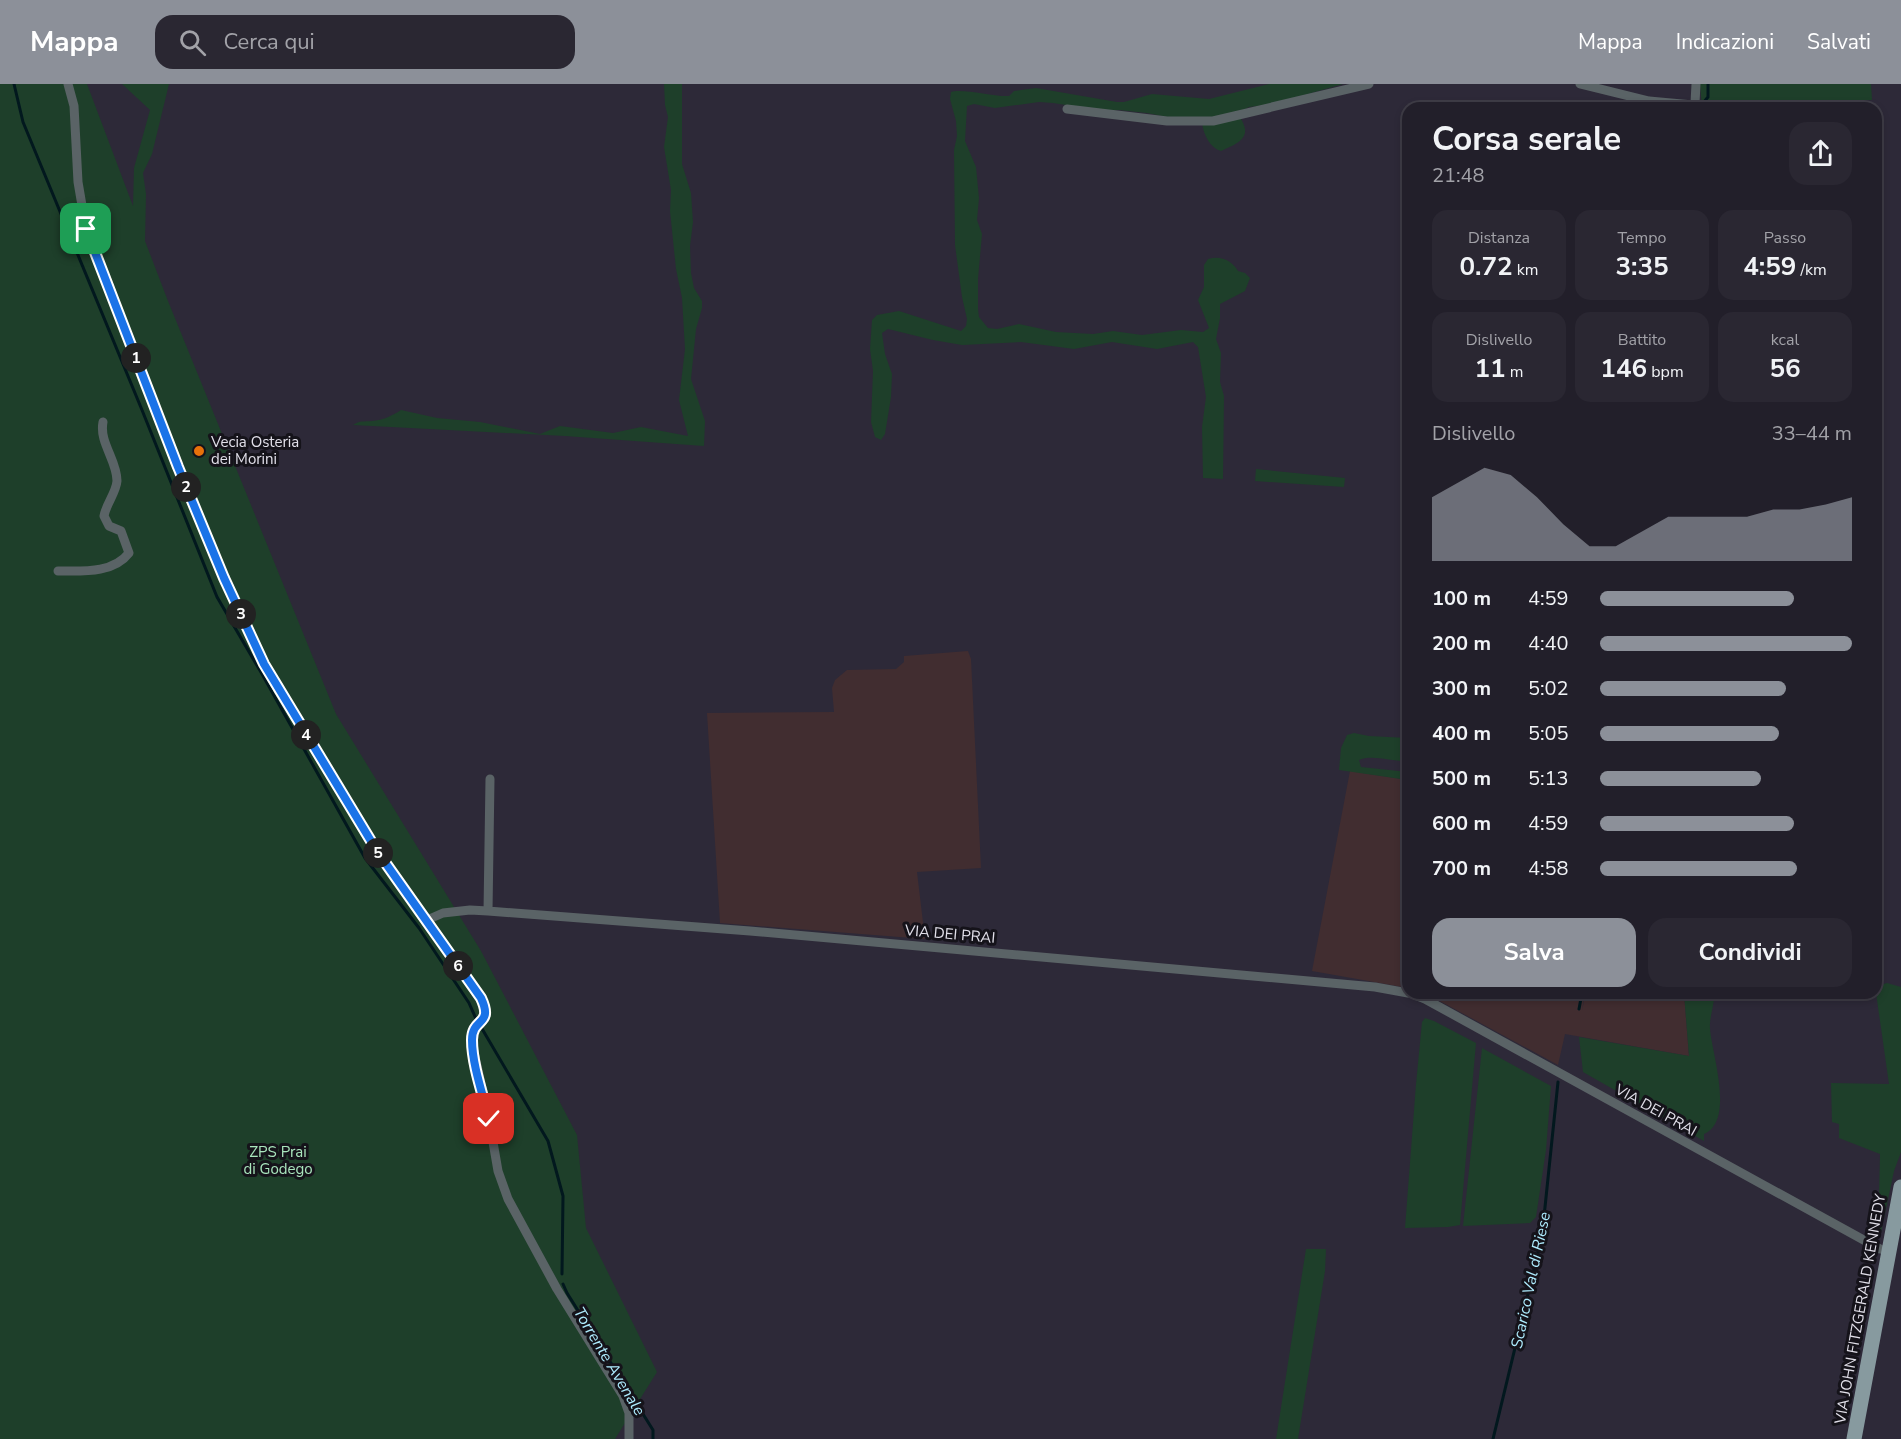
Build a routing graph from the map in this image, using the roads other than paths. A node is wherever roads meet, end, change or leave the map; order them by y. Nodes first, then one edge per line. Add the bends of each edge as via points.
1 (68, 84) edge
2 (1370, 84) edge
3 (1580, 84) edge
4 (1696, 84) edge
5 (1695, 101) edge
6 (1660, 102) edge
7 (1067, 109) dead end
8 (103, 422) dead end
9 (58, 571) dead end
10 (490, 779) dead end
11 (488, 911) junction
12 (427, 920) junction
13 (1402, 992) edge
14 (1425, 999) edge
15 (1901, 1186) edge
16 (1888, 1251) junction
17 (629, 1439) edge
18 (1854, 1439) edge

1 - 12 street via 75,116 78,182 86,229 224,578 264,664 377,851
2 - 7 street via 1213,122 1167,121
3 - 6 street
4 - 5 street
8 - 9 street via 101,431 117,482 104,516 109,526 121,531 129,553 124,560 103,568
10 - 11 street
11 - 12 street, VIA DEI PRAI via 443,913
11 - 13 street, VIA DEI PRAI via 981,951
12 - 17 street via 485,1007 472,1038 473,1048 498,1171 508,1199 557,1289 623,1396 629,1413
14 - 16 street, VIA DEI PRAI
15 - 16 main road, VIA JOHN FITZGERALD KENNEDY
16 - 18 main road, VIA JOHN FITZGERALD KENNEDY

